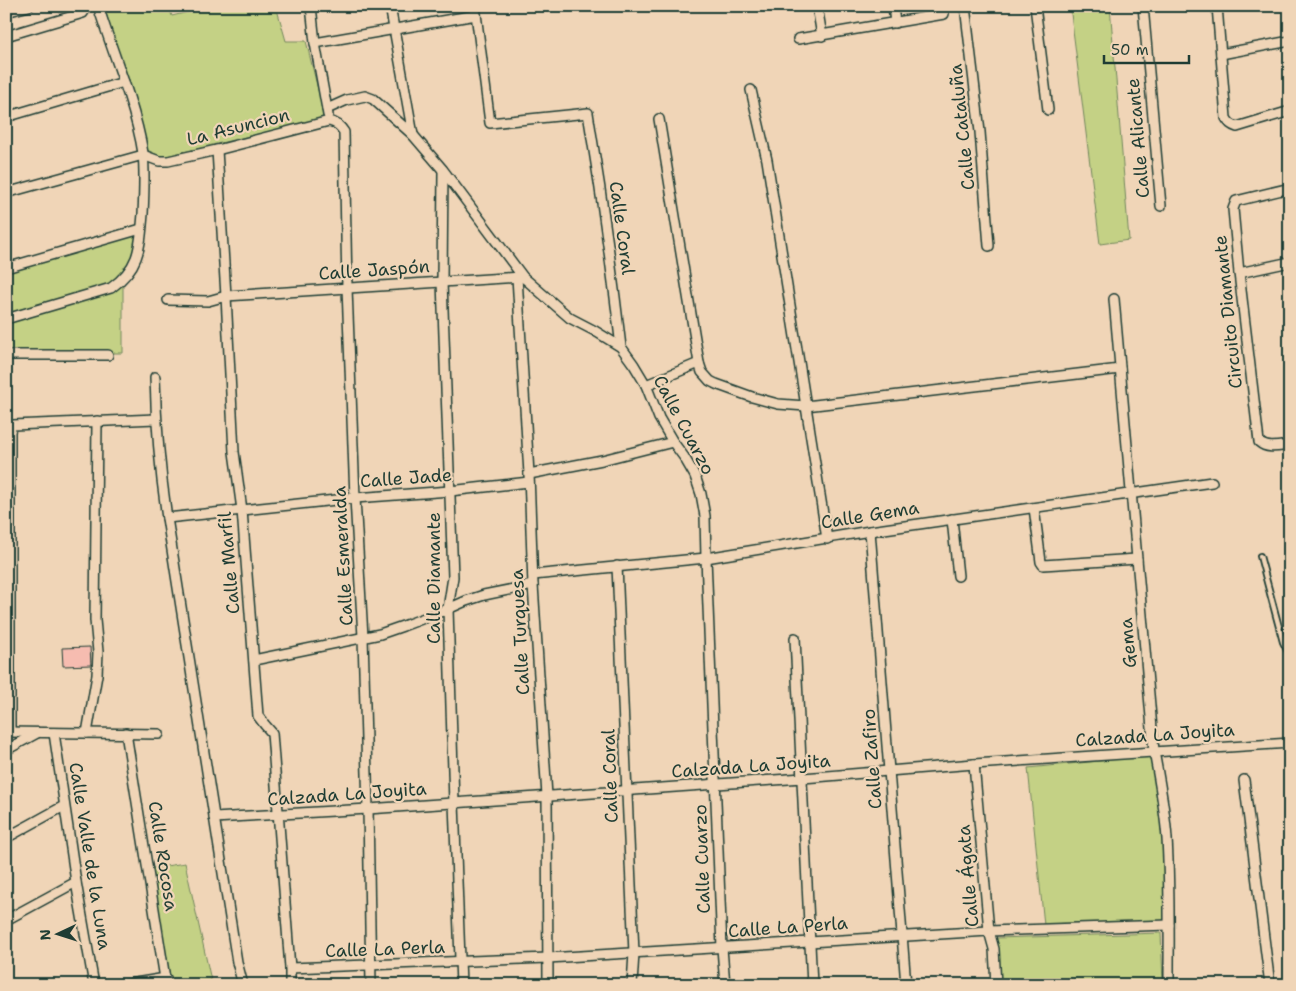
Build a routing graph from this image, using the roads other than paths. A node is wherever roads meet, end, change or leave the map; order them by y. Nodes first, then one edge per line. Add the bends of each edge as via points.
1 (29, 6) edge
2 (87, 6) edge
3 (98, 6) edge
4 (311, 6) edge
5 (390, 6) edge
6 (817, 6) edge
7 (892, 6) edge
8 (965, 6) edge
9 (1035, 6) edge
10 (1143, 6) edge
11 (1217, 6) edge
12 (475, 11) edge
13 (6, 12) edge
14 (944, 14) dead end
15 (895, 23) junction
16 (394, 30) junction
17 (6, 36) edge
18 (822, 36) junction
19 (798, 39) dead end
20 (1290, 40) edge
21 (316, 43) junction
22 (1221, 54) junction
23 (124, 82) junction
24 (751, 90) dead end
25 (327, 109) junction
26 (1048, 110) dead end
27 (1290, 111) edge
28 (6, 117) edge
29 (659, 119) dead end
30 (329, 121) junction
31 (413, 135) junction
32 (217, 150) junction
33 (143, 155) junction
34 (443, 170) junction
35 (1290, 188) edge
36 (6, 193) edge
37 (1161, 206) dead end
38 (142, 230) junction
39 (989, 246) dead end
40 (1290, 262) edge
41 (6, 268) edge
42 (1239, 273) junction
43 (520, 277) junction
44 (442, 282) junction
45 (347, 288) junction
46 (226, 296) junction
47 (1114, 299) dead end
48 (168, 300) dead end
49 (6, 319) edge
50 (621, 347) junction
51 (6, 355) edge
52 (108, 355) dead end
53 (699, 363) junction
54 (1120, 369) junction
55 (155, 377) dead end
56 (646, 386) junction
57 (806, 406) junction
58 (156, 419) junction
59 (97, 421) junction
60 (672, 442) junction
61 (1290, 445) edge
62 (529, 478) junction
63 (1212, 482) dead end
64 (450, 491) junction
65 (1131, 494) junction
66 (355, 498) junction
67 (1034, 508) junction
68 (242, 510) junction
69 (167, 518) junction
70 (952, 519) junction
71 (870, 531) junction
72 (827, 538) junction
73 (1260, 556) dead end
74 (706, 558) junction
75 (1137, 559) junction
76 (617, 566) junction
77 (533, 575) junction
78 (958, 576) dead end
79 (533, 586) junction
80 (448, 609) junction
81 (364, 637) junction
82 (795, 638) dead end
83 (1290, 656) edge
84 (254, 660) junction
85 (8, 732) edge
86 (37, 732) junction
87 (54, 733) junction
88 (87, 733) junction
89 (126, 733) junction
90 (159, 734) dead end
91 (1290, 743) edge
92 (6, 750) edge
93 (1154, 751) junction
94 (974, 764) junction
95 (890, 772) junction
96 (803, 778) junction
97 (1244, 780) dead end
98 (716, 784) junction
99 (627, 791) junction
100 (547, 796) junction
101 (454, 803) junction
102 (64, 806) junction
103 (368, 809) junction
104 (279, 815) junction
105 (214, 818) junction
106 (6, 838) edge
107 (76, 882) junction
108 (6, 920) edge
109 (1169, 925) junction
110 (988, 931) junction
111 (902, 936) junction
112 (810, 942) junction
113 (722, 948) junction
114 (634, 953) junction
115 (548, 958) junction
116 (460, 962) junction
117 (371, 966) junction
118 (290, 968) junction
119 (166, 981) edge
120 (94, 985) edge
121 (123, 985) edge
122 (243, 985) edge
123 (290, 985) edge
124 (371, 985) edge
125 (461, 985) edge
126 (548, 985) edge
127 (632, 985) edge
128 (724, 985) edge
129 (812, 985) edge
130 (906, 985) edge
131 (996, 985) edge
132 (1169, 985) edge
133 (1270, 985) edge

1 - 13 street
2 - 17 street via 83,13
3 - 23 street
4 - 21 street
5 - 16 street
6 - 18 street
7 - 15 street
8 - 39 street, Calle Cataluña
9 - 26 street
10 - 37 street, Calle Alicante
11 - 22 street
12 - 16 street
12 - 50 street, Calle Coral via 490,123 588,113
14 - 15 street
15 - 18 street
16 - 21 street
16 - 31 street
18 - 19 street
20 - 22 street
21 - 25 street
22 - 27 street via 1226,118 1230,124 1237,127
23 - 28 street
23 - 33 street
24 - 57 street via 767,160
25 - 30 street
25 - 31 street, Calle Cuarzo via 364,96
29 - 53 street
30 - 32 street, La Asuncion
30 - 45 street, Calle Esmeralda via 335,122 344,132
31 - 34 street, Calle Cuarzo
32 - 33 street, La Asuncion via 168,161
32 - 46 street, Calle Marfil
33 - 36 street
33 - 38 street
34 - 43 street, Calle Cuarzo
34 - 44 street, Calle Diamante
35 - 42 street, Circuito Diamante via 1236,201 1233,209
38 - 41 street
38 - 49 street via 136,259 128,273 111,288
40 - 42 street
42 - 61 street, Circuito Diamante via 1259,442 1267,447
43 - 44 street, Calle Jaspón
43 - 50 street, Calle Cuarzo via 570,318
43 - 62 street, Calle Turquesa
44 - 45 street, Calle Jaspón
44 - 64 street, Calle Diamante
45 - 46 street, Calle Jaspón
45 - 66 street, Calle Esmeralda
46 - 48 street, Calle Jaspón via 208,301
46 - 68 street, Calle Marfil via 234,452
47 - 54 street, Gema
50 - 56 street, Calle Cuarzo
51 - 52 street
53 - 56 street
53 - 57 street via 702,372 716,384 778,404
54 - 57 street
54 - 65 street, Gema
55 - 58 street
56 - 60 street, Calle Cuarzo
57 - 72 street
58 - 59 street
58 - 69 street
59 - 85 street via 14,424 11,427
59 - 88 street via 95,620 98,652
60 - 62 street, Calle Jade
60 - 74 street, Calle Cuarzo via 684,457 702,494
62 - 64 street, Calle Jade
62 - 77 street, Calle Turquesa
63 - 65 street, Calle Gema
64 - 66 street, Calle Jade
64 - 80 street, Calle Diamante via 452,576
65 - 67 street, Calle Gema
65 - 75 street, Gema
66 - 68 street, Calle Jade
66 - 81 street, Calle Esmeralda
67 - 70 street, Calle Gema
67 - 75 street via 1043,565
68 - 69 street, Calle Jade
68 - 84 street, Calle Marfil
69 - 105 street
70 - 71 street, Calle Gema
70 - 78 street
71 - 72 street, Calle Gema
71 - 95 street, Calle Zafiro
72 - 74 street, Calle Gema
73 - 83 lane via 1283,642
74 - 76 street, Calle Gema
74 - 98 street, Calle Cuarzo
75 - 93 street, Gema
76 - 77 street, Calle Gema
76 - 99 street, Calle Coral
77 - 79 street, Calle Turquesa
79 - 80 street via 484,595
79 - 100 street, Calle Turquesa
80 - 81 street
80 - 101 street, Calle Diamante
81 - 84 street
81 - 103 street, Calle Esmeralda
82 - 96 street
84 - 104 street, Calle Marfil via 258,716 272,733
85 - 86 street
86 - 87 street
86 - 92 street
87 - 88 street
87 - 102 street, Calle Valle de la Luna
88 - 89 street
89 - 90 street
89 - 119 street, Calle Rocosa
91 - 93 street, Calzada La Joyita
93 - 94 street, Calzada La Joyita
93 - 109 street, Gema via 1167,837
94 - 95 street, Calzada La Joyita
94 - 110 street, Calle Ágata
95 - 96 street, Calzada La Joyita
95 - 111 street, Calle Zafiro
96 - 98 street, Calzada La Joyita
96 - 112 street
97 - 133 street
98 - 99 street, Calzada La Joyita
98 - 113 street, Calle Cuarzo
99 - 100 street, Calzada La Joyita
99 - 114 street, Calle Coral
100 - 101 street, Calzada La Joyita
100 - 115 street, Calle Turquesa
101 - 103 street, Calzada La Joyita
101 - 116 street, Calle Diamante
102 - 106 street
102 - 107 street, Calle Valle de la Luna
103 - 104 street, Calzada La Joyita
103 - 117 street, Calle Esmeralda
104 - 105 street, Calzada La Joyita
104 - 118 street, Calle Marfil
105 - 122 street
107 - 108 street
107 - 120 street, Calle Valle de la Luna
109 - 110 street, Calle La Perla
109 - 132 street, Gema
110 - 111 street, Calle La Perla
110 - 131 street, Calle Ágata via 994,949
111 - 112 street, Calle La Perla
111 - 130 street, Calle Zafiro
112 - 113 street, Calle La Perla
112 - 129 street
113 - 114 street, Calle La Perla
113 - 128 street, Calle Cuarzo
114 - 115 street, Calle La Perla
114 - 127 street, Calle Coral
115 - 116 street, Calle La Perla
115 - 126 street, Calle Turquesa
116 - 117 street, Calle La Perla
116 - 125 street, Calle Diamante
117 - 118 street, Calle La Perla
117 - 124 street, Calle Esmeralda
118 - 123 street, Calle Marfil
119 - 121 street

